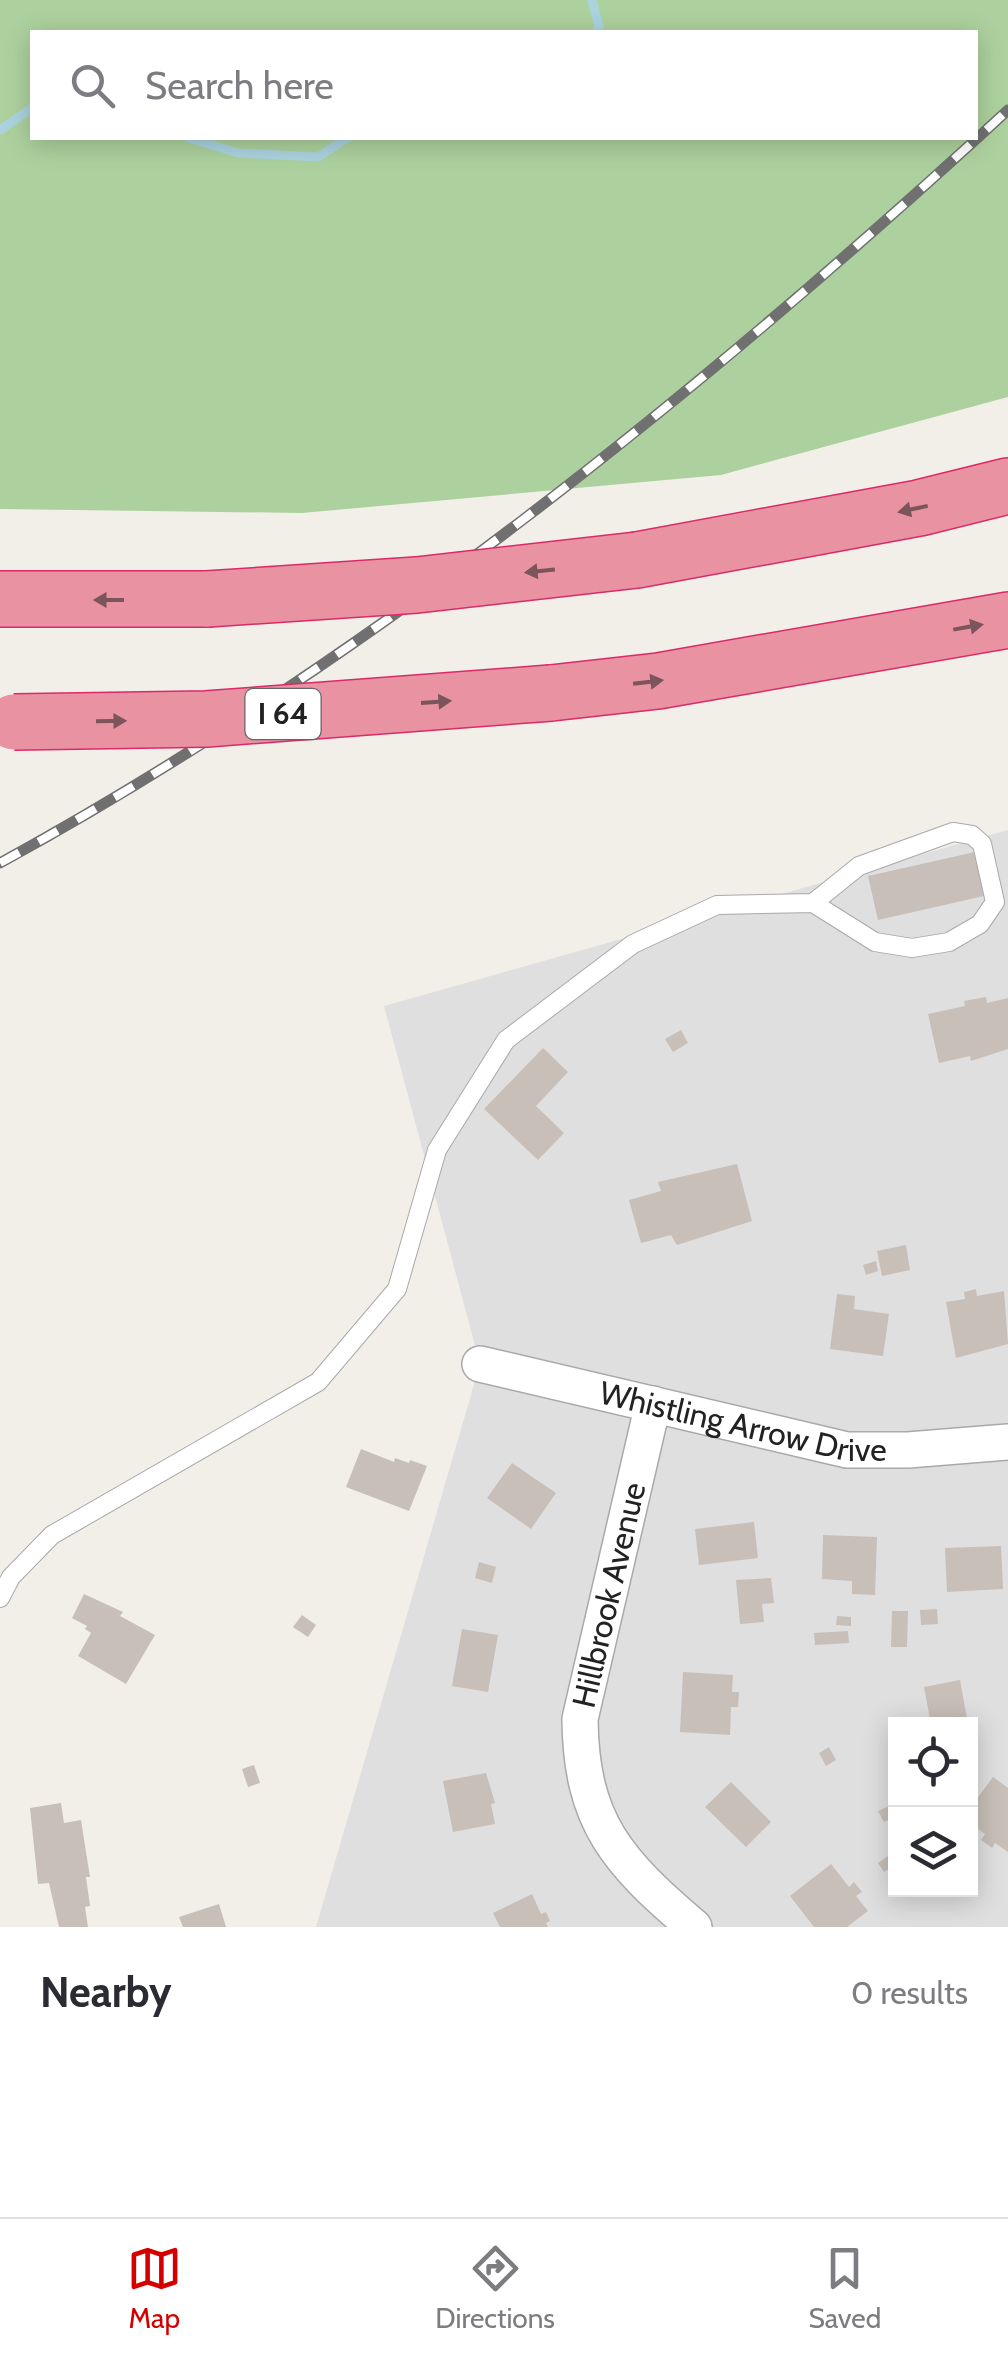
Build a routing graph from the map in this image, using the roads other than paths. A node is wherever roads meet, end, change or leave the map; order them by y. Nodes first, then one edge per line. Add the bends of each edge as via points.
1 (1008, 486) edge
2 (0, 599) edge
3 (1008, 620) edge
4 (7, 722) edge
5 (813, 903) junction
6 (480, 1364) dead end
7 (653, 1404) junction
8 (1008, 1442) edge
9 (0, 1598) edge
10 (694, 1927) edge

1 -> 2 highway, bridge via 637,560 417,585 206,600
4 -> 3 highway, I 64, bridge via 206,720 551,694
5 - 5 lane via 875,942 912,948 950,942 980,924 996,902 982,844 952,832 858,866
5 - 9 lane via 717,905 633,944 506,1040 437,1150 397,1288 318,1382 52,1536 11,1577
6 - 7 street, Whistling Arrow Drive
7 - 8 street, Whistling Arrow Drive via 847,1450
7 - 10 street, Hillbrook Avenue via 580,1719 580,1755 593,1810 610,1842 638,1879

